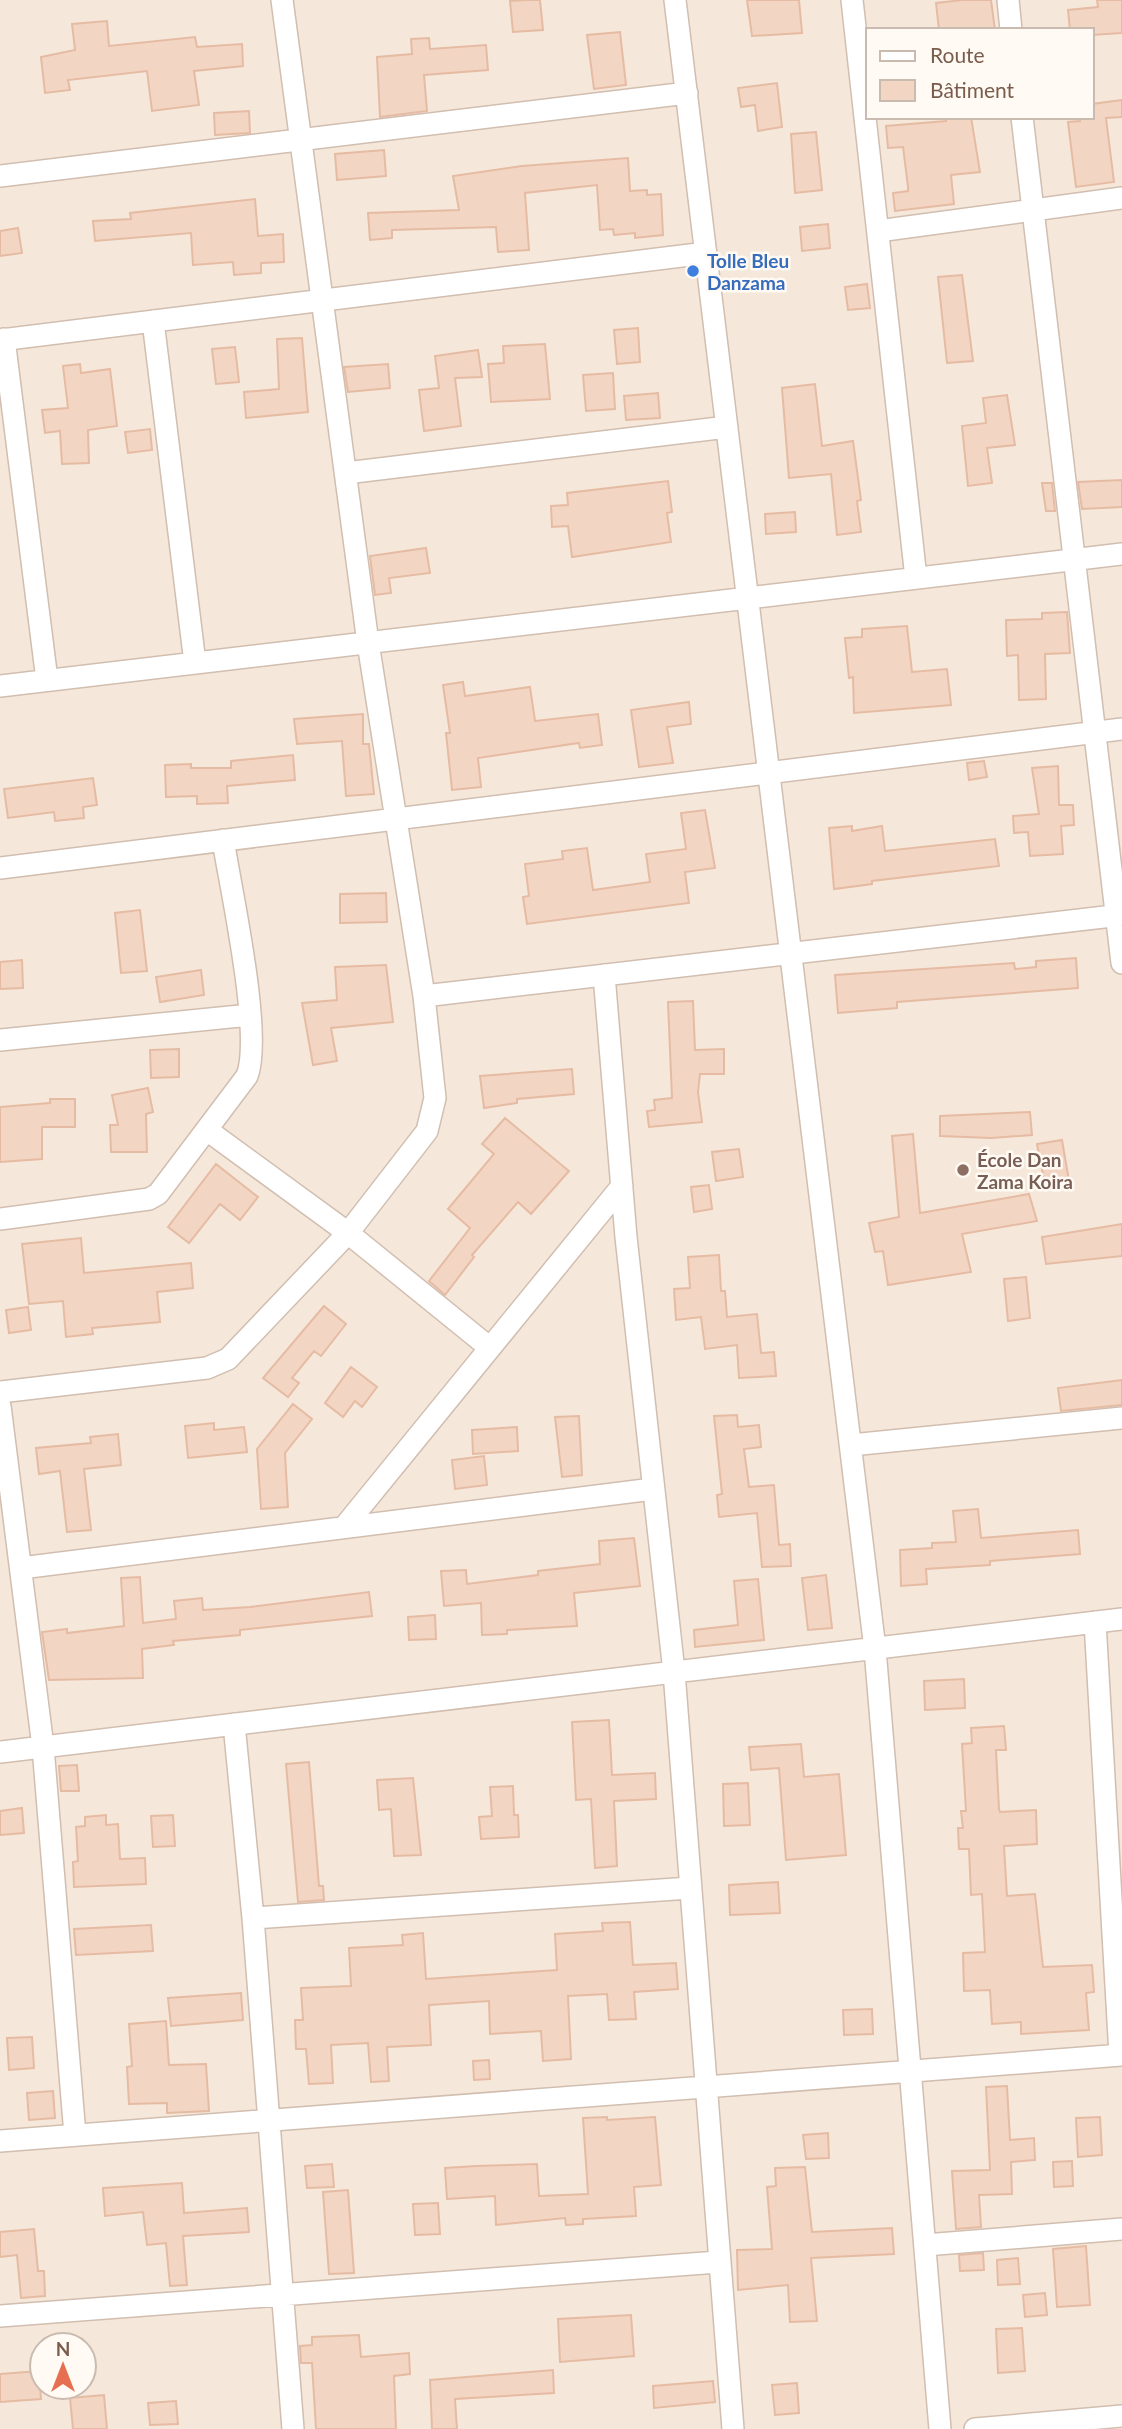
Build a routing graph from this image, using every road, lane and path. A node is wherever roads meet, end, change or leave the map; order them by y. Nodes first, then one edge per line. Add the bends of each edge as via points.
1 (282, 0) edge
2 (676, 0) edge
3 (852, 0) edge
4 (1008, 0) edge
5 (1011, 28) edge
6 (687, 93) junction
7 (1022, 119) edge
8 (302, 140) junction
9 (0, 176) edge
10 (1122, 198) edge
11 (1033, 210) junction
12 (878, 231) junction
13 (706, 254) junction
14 (324, 300) junction
15 (153, 321) junction
16 (2, 339) edge
17 (727, 427) junction
18 (346, 473) junction
19 (1122, 554) edge
20 (1074, 560) junction
21 (916, 578) junction
22 (748, 598) junction
23 (368, 643) junction
24 (195, 663) junction
25 (47, 680) junction
26 (0, 686) edge
27 (1122, 729) edge
28 (1094, 732) junction
29 (769, 773) junction
30 (396, 819) junction
31 (223, 840) junction
32 (0, 868) edge
33 (1119, 915) edge
34 (791, 953) junction
35 (1122, 964) edge
36 (604, 975) junction
37 (424, 996) junction
38 (250, 1015) junction
39 (0, 1040) edge
40 (207, 1130) junction
41 (622, 1186) junction
42 (0, 1219) edge
43 (348, 1233) junction
44 (490, 1348) junction
45 (0, 1392) edge
46 (0, 1406) edge
47 (1122, 1418) edge
48 (850, 1445) junction
49 (653, 1489) junction
50 (345, 1526) junction
51 (21, 1568) junction
52 (1122, 1619) edge
53 (1095, 1622) junction
54 (875, 1649) junction
55 (674, 1672) junction
56 (234, 1724) junction
57 (43, 1747) junction
58 (0, 1752) edge
59 (1115, 1852) edge
60 (690, 1888) junction
61 (253, 1918) junction
62 (1121, 2055) edge
63 (910, 2071) junction
64 (705, 2087) junction
65 (269, 2120) junction
66 (75, 2135) junction
67 (0, 2141) edge
68 (1122, 2229) edge
69 (925, 2245) junction
70 (718, 2262) junction
71 (284, 2293) junction
72 (0, 2316) edge
73 (1117, 2420) edge
74 (293, 2429) edge
75 (733, 2429) edge
76 (940, 2429) edge
77 (975, 2429) edge

1 - 8 street
2 - 6 street
3 - 12 street
4 - 5 street
6 - 8 street
6 - 13 street
7 - 11 street
8 - 9 street
8 - 14 street
10 - 11 street
11 - 12 street
11 - 20 street
12 - 21 street
13 - 14 street
13 - 17 street
14 - 15 street
14 - 18 street
15 - 16 street
15 - 24 street
16 - 25 street
17 - 18 street
17 - 22 street
18 - 23 street
19 - 20 street
20 - 21 street
20 - 28 street
21 - 22 street
22 - 23 street
22 - 29 street
23 - 24 street
23 - 30 street
24 - 25 street
25 - 26 street
27 - 28 street
28 - 29 street
28 - 33 street
29 - 30 street
29 - 34 street
30 - 31 street
30 - 37 street
31 - 32 street
31 - 38 street
33 - 34 street
33 - 35 street
34 - 36 street
34 - 48 street
36 - 37 street
36 - 41 street
37 - 43 street via 435,1098 428,1130
38 - 39 street
38 - 40 street via 252,1064
40 - 42 street via 158,1194 149,1199
40 - 43 street
41 - 44 street
41 - 49 street
43 - 44 street
43 - 45 street via 219,1365
44 - 50 street
46 - 51 street
47 - 48 street
48 - 54 street
49 - 50 street
49 - 55 street
50 - 51 street
51 - 57 street
52 - 53 street
53 - 54 street
53 - 59 street
54 - 55 street
54 - 63 street
55 - 56 street
55 - 60 street
56 - 57 street
56 - 61 street
57 - 58 street
57 - 66 street
59 - 62 street
60 - 61 street
60 - 64 street
61 - 65 street
62 - 63 street
63 - 64 street
63 - 69 street
64 - 65 street
64 - 70 street
65 - 66 street
65 - 71 street
66 - 67 street
68 - 69 street
69 - 76 street
70 - 71 street
70 - 75 street
71 - 72 street
71 - 74 street
73 - 77 street

